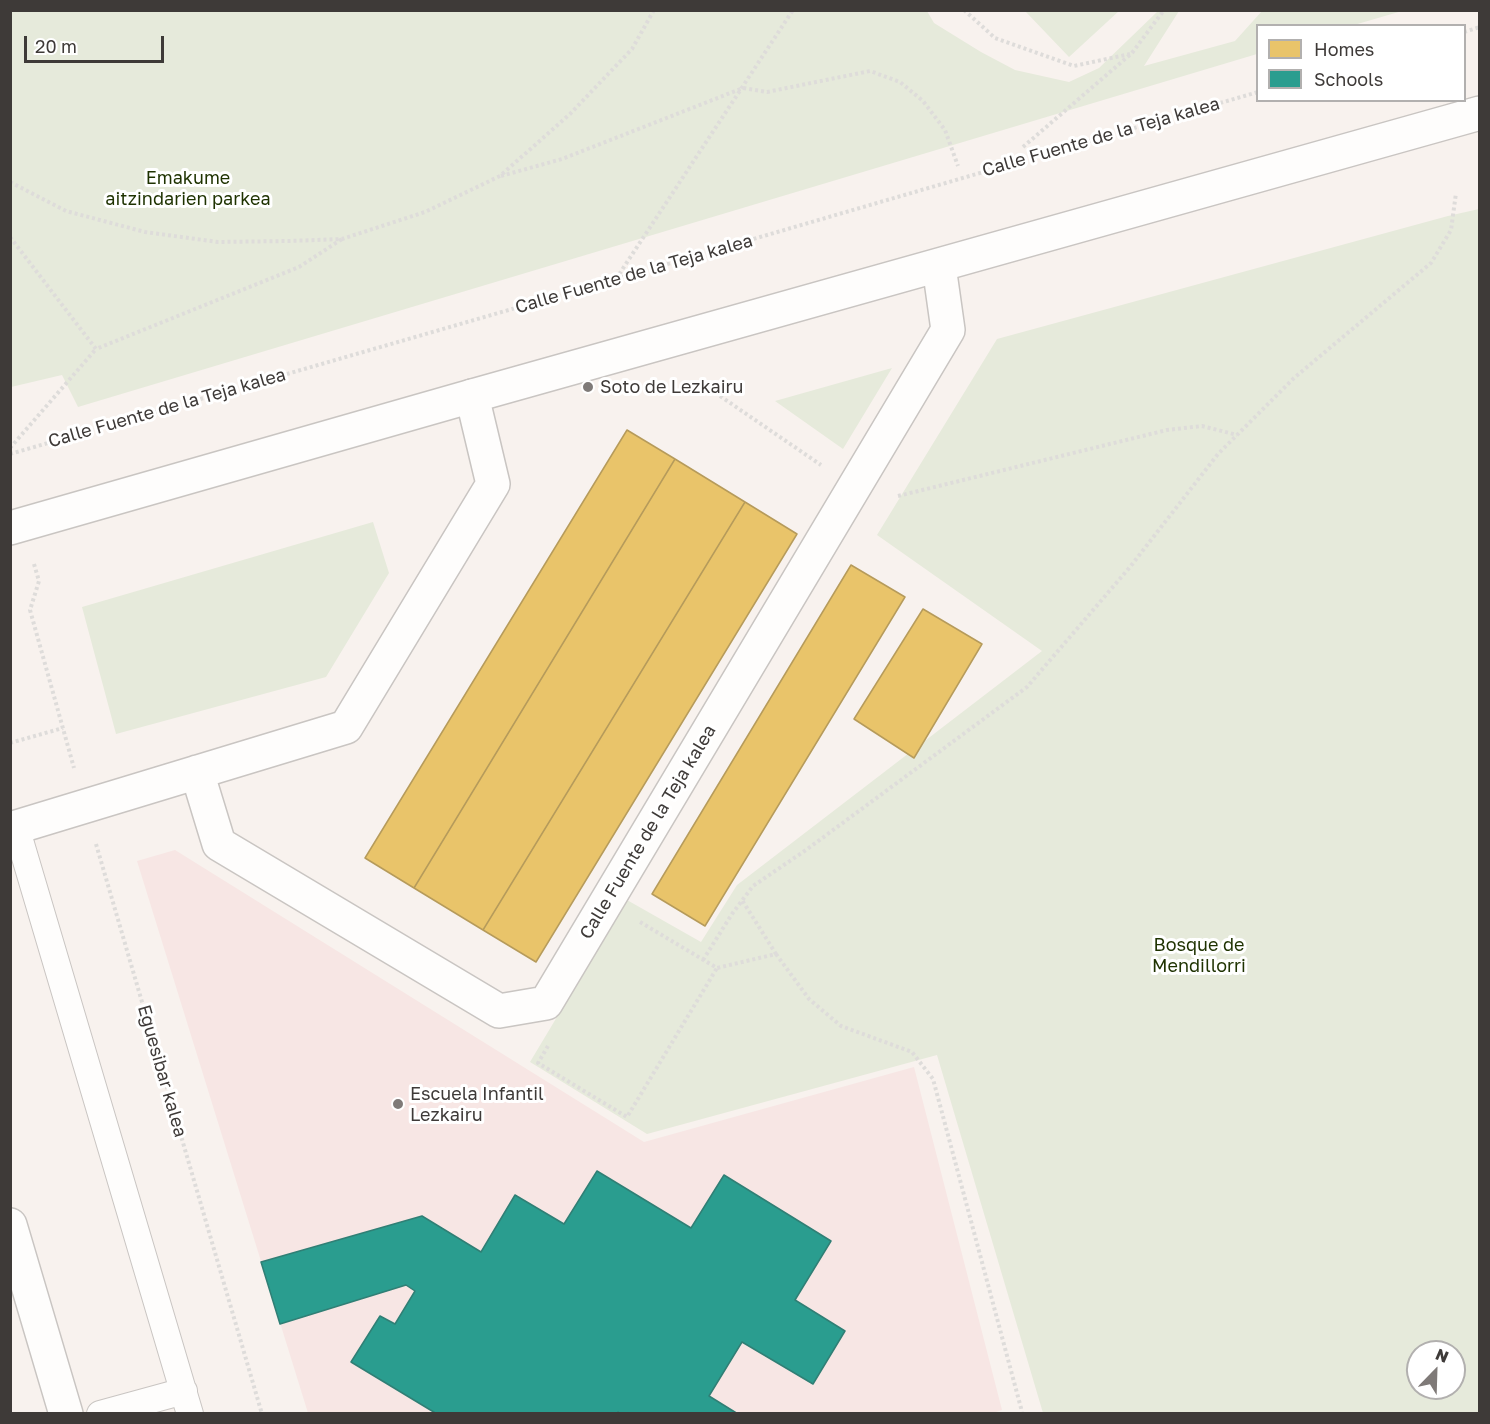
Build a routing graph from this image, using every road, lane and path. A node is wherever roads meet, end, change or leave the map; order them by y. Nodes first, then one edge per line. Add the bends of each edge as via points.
1 (654, 10) edge
2 (793, 10) edge
3 (964, 10) edge
4 (1164, 10) edge
5 (1132, 53) junction
6 (743, 88) junction
7 (1256, 92) edge
8 (1479, 113) edge
9 (1023, 147) dead end
10 (958, 166) dead end
11 (500, 176) junction
12 (10, 182) edge
13 (1456, 193) dead end
14 (10, 237) edge
15 (342, 238) junction
16 (939, 266) junction
17 (616, 279) junction
18 (96, 349) junction
19 (472, 396) junction
20 (720, 396) dead end
21 (1237, 435) junction
22 (10, 448) edge
23 (10, 454) edge
24 (854, 487) junction
25 (17, 527) edge
26 (63, 728) junction
27 (10, 743) edge
28 (197, 772) junction
29 (85, 807) junction
30 (13, 828) edge
31 (742, 900) junction
32 (606, 902) junction
33 (776, 954) junction
34 (703, 960) junction
35 (717, 968) junction
36 (549, 1043) dead end
37 (10, 1225) edge
38 (187, 1402) edge
39 (66, 1413) edge
40 (100, 1413) edge
41 (262, 1413) edge
42 (1022, 1413) edge

1 - 11 path via 632,49 570,114
2 - 6 path
3 - 5 path via 995,38 1074,66
4 - 5 path
5 - 9 path
6 - 10 path via 767,92 870,71 900,82 923,101 945,130
6 - 11 path via 562,159
6 - 17 path
7 - 17 path, Calle Fuente de la Teja kalea
8 - 16 street
11 - 15 path via 425,212
12 - 15 path via 66,211 145,232 218,242
13 - 21 path via 1451,230 1431,263 1294,378
14 - 18 path
15 - 18 path via 299,267
16 - 19 street
16 - 24 street, Calle Fuente de la Teja kalea via 948,330
17 - 23 path, Calle Fuente de la Teja kalea
18 - 22 path
19 - 25 street
19 - 28 street via 493,484 346,727
20 - 24 path
21 - 24 path via 1202,426 1167,430 876,501
21 - 31 path via 1027,687 753,886
24 - 32 street, Calle Fuente de la Teja kalea
25 - 26 path, Eguesibar kalea via 39,581 30,609
26 - 27 path
26 - 29 path, Eguesibar kalea
28 - 29 street
28 - 32 street, Calle Fuente de la Teja kalea via 219,844 499,1011 546,1004
29 - 30 street
29 - 41 path, Eguesibar kalea
30 - 38 lane
31 - 33 path
31 - 34 path
32 - 34 path
33 - 35 path
33 - 42 path via 809,999 841,1026 912,1053 933,1079
34 - 35 path
35 - 36 path via 627,1117 537,1063
37 - 39 street
38 - 40 lane

